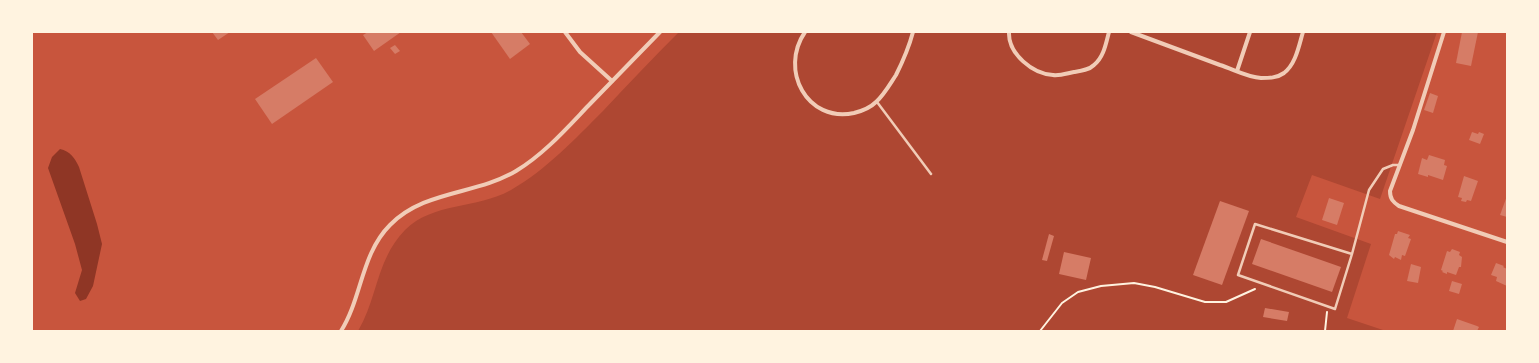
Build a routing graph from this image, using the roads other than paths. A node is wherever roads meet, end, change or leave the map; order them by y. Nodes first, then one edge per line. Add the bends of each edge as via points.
1 (565, 32) edge
2 (660, 32) edge
3 (805, 32) edge
4 (913, 32) edge
5 (1010, 32) edge
6 (1109, 32) edge
7 (1131, 32) edge
8 (1250, 32) edge
9 (1303, 32) edge
10 (1444, 32) edge
11 (1237, 71) junction
12 (612, 81) junction
13 (877, 102) junction
14 (1400, 165) junction
15 (931, 174) dead end
16 (1507, 242) edge
17 (1352, 254) junction
18 (340, 331) edge

1 - 12 street via 580,52
2 - 12 street
3 - 13 street via 796,53 795,71 799,86 815,106 835,114 847,114 858,112
4 - 13 street via 901,66
5 - 6 street via 1011,44 1022,61 1030,68 1054,76 1094,66 1103,52
7 - 11 street
8 - 11 street
9 - 11 street via 1291,66 1280,75 1259,78
10 - 14 street
12 - 18 street via 542,152 517,170 488,184 419,204 390,224 372,250 348,320
13 - 15 lane
14 - 16 street via 1390,191 1390,197 1399,206
14 - 17 lane via 1383,169 1369,190
17 - 17 lane via 1336,309 1238,275 1255,224

